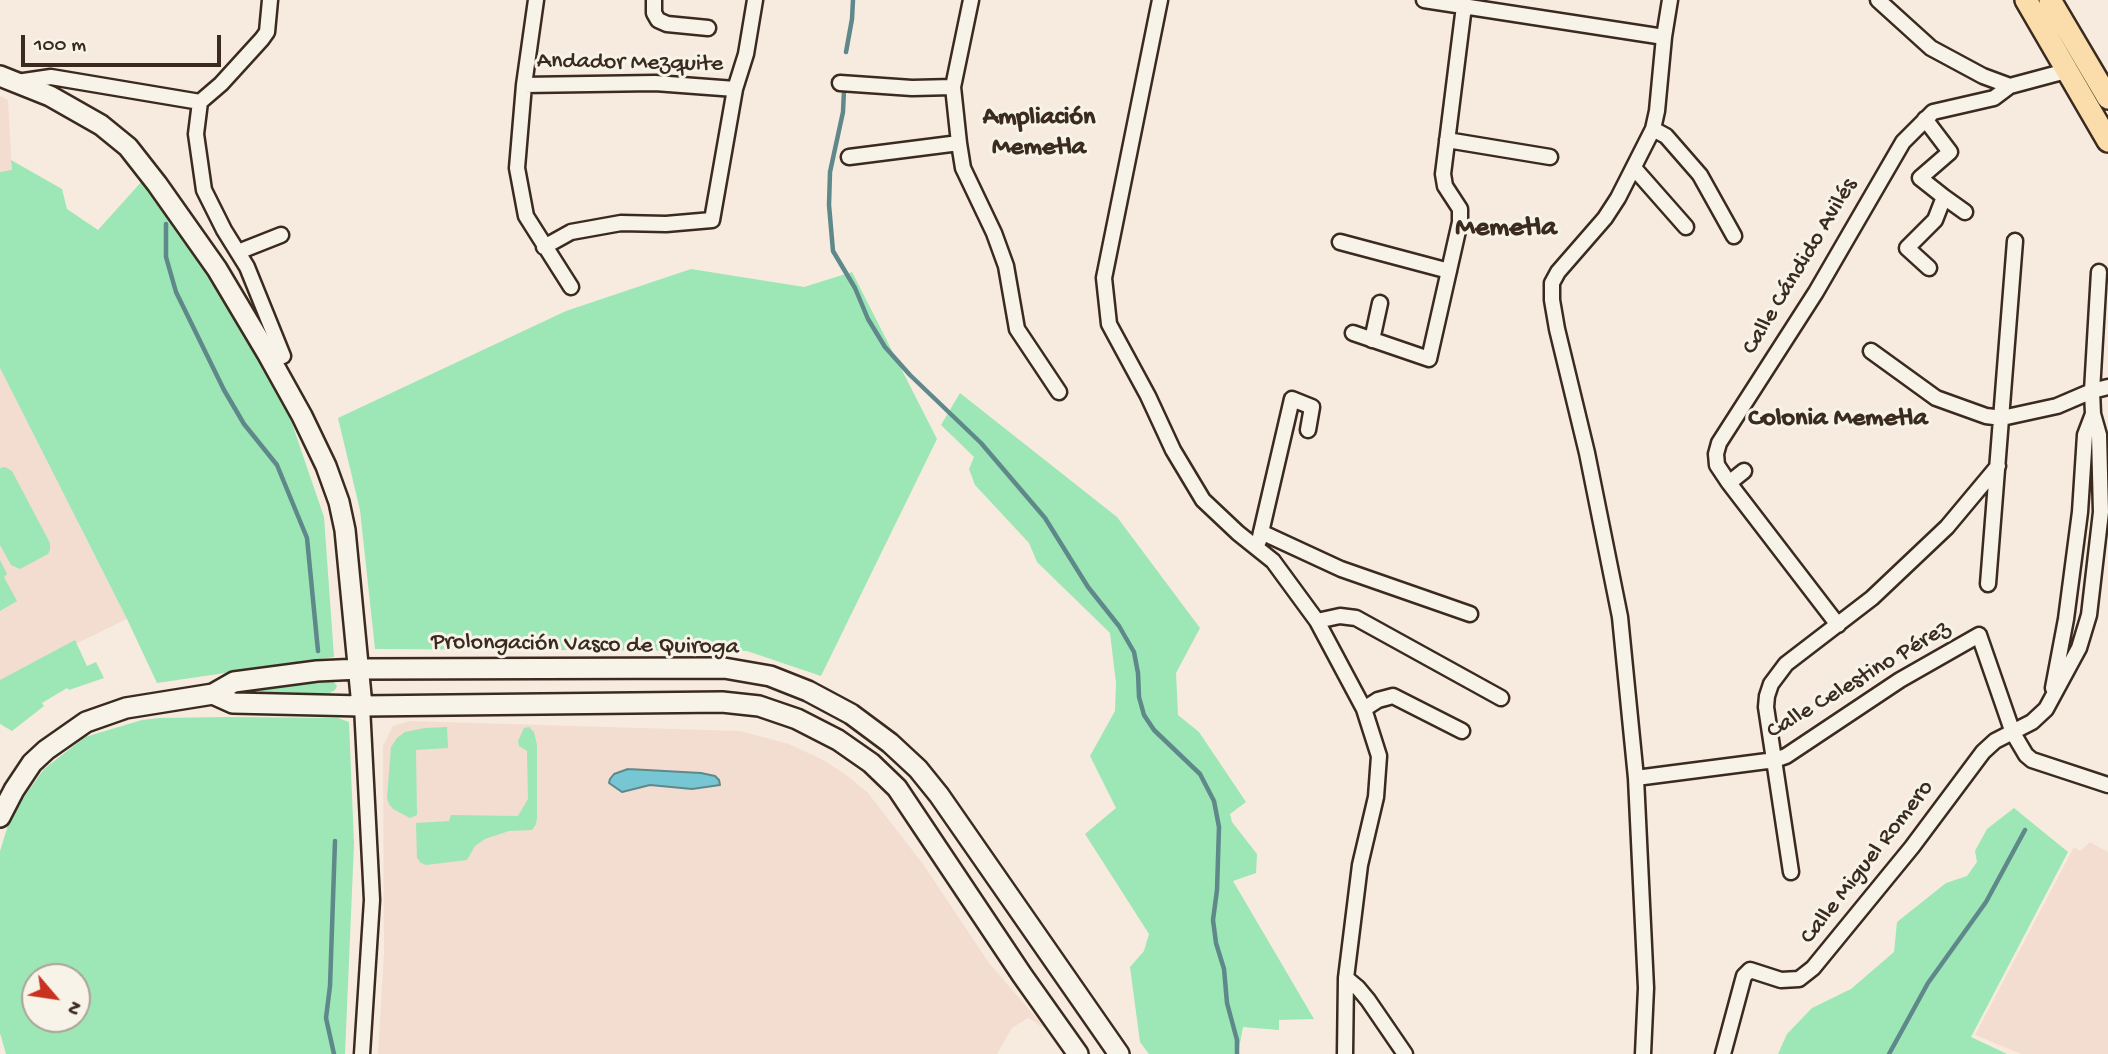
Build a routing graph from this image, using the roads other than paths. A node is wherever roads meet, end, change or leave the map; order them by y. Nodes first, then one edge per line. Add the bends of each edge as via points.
1 (271, 0) edge
2 (536, 0) edge
3 (654, 0) edge
4 (755, 0) edge
5 (971, 0) edge
6 (1160, 0) edge
7 (1424, 0) edge
8 (1670, 0) edge
9 (1878, 0) edge
10 (2026, 0) edge
11 (2050, 0) edge
12 (1464, 6) junction
13 (708, 28) dead end
14 (1664, 37) junction
15 (2066, 71) junction
16 (8, 79) edge
17 (840, 83) dead end
18 (524, 85) junction
19 (2010, 86) junction
20 (953, 88) junction
21 (735, 89) junction
22 (2108, 98) edge
23 (201, 102) junction
24 (1925, 119) junction
25 (1653, 129) junction
26 (1447, 140) junction
27 (2108, 141) edge
28 (959, 143) junction
29 (849, 157) dead end
30 (1550, 157) dead end
31 (1634, 168) junction
32 (1944, 197) junction
33 (1965, 212) dead end
34 (1686, 227) dead end
35 (281, 235) dead end
36 (1734, 236) dead end
37 (2015, 241) dead end
38 (1340, 242) dead end
39 (544, 247) junction
40 (239, 252) junction
41 (1929, 268) dead end
42 (1449, 271) junction
43 (2099, 272) dead end
44 (571, 287) dead end
45 (1380, 303) dead end
46 (1353, 333) dead end
47 (1372, 340) junction
48 (1871, 351) dead end
49 (284, 356) dead end
50 (2108, 387) edge
51 (2092, 391) junction
52 (1059, 392) dead end
53 (2093, 414) junction
54 (2002, 418) junction
55 (1308, 430) dead end
56 (1998, 466) junction
57 (1744, 471) dead end
58 (1729, 483) junction
59 (2080, 512) junction
60 (2105, 512) edge
61 (1261, 532) junction
62 (1257, 548) junction
63 (1988, 584) dead end
64 (1470, 614) dead end
65 (1317, 621) junction
66 (1838, 625) junction
67 (359, 669) junction
68 (213, 694) junction
69 (1501, 698) dead end
70 (2051, 700) junction
71 (362, 706) junction
72 (1364, 709) junction
73 (1462, 731) dead end
74 (2013, 733) junction
75 (1775, 760) junction
76 (1636, 779) junction
77 (2108, 785) edge
78 (0, 817) edge
79 (1791, 872) dead end
80 (1346, 978) junction
81 (362, 1054) edge
82 (1078, 1054) edge
83 (1119, 1054) edge
84 (1345, 1054) edge
85 (1405, 1054) edge
86 (1643, 1054) edge
87 (1723, 1054) edge

1 - 23 street via 267,32
2 - 18 street
3 - 13 street via 658,20
4 - 21 street
5 - 20 street
6 - 62 street via 1104,278 1109,324 1203,500
7 - 12 street
8 - 14 street
9 - 19 street via 1931,48
10 - 15 main road
11 - 22 main road
12 - 14 street
12 - 26 street
14 - 25 street
15 - 19 street, Calle Cándido Avilés
15 - 27 main road
16 - 23 street via 51,77
16 - 67 street via 50,96 101,125 128,147 218,269 320,454 339,502
17 - 20 street
18 - 21 street, Andador Mezquite via 655,83
18 - 39 street via 517,168 526,216
19 - 24 street, Calle Cándido Avilés via 1994,98 1933,112
20 - 28 street
21 - 39 street via 712,220 621,223 571,232
23 - 40 street via 196,134 204,190
24 - 32 street via 1950,152 1920,178
24 - 58 street, Calle Cándido Avilés via 1903,142 1816,292 1719,443 1717,465
25 - 31 street
25 - 36 street via 1666,136 1700,175
26 - 30 street
26 - 42 street via 1443,174 1460,209
28 - 29 street
28 - 52 street via 963,168 1006,266 1017,329
31 - 34 street
31 - 76 street via 1605,218 1558,272 1552,300 1620,617
32 - 33 street
32 - 41 street via 1935,220 1907,248
35 - 40 street
37 - 54 street
38 - 42 street
39 - 44 street
40 - 49 street
42 - 47 street via 1429,359
43 - 51 street
45 - 47 street
46 - 47 street
48 - 54 street via 1936,398
50 - 51 street
51 - 53 street
51 - 54 street via 2057,406
53 - 59 street via 2085,435
53 - 60 street
54 - 56 street
55 - 61 street via 1312,407 1292,399
56 - 63 street
56 - 66 street via 1947,527
57 - 58 street
58 - 66 street
59 - 60 street
59 - 70 street
60 - 70 street via 2090,615 2079,648
61 - 62 street
61 - 64 street via 1341,569
62 - 65 street via 1273,561
65 - 69 street via 1356,618
65 - 72 street
66 - 75 street via 1786,664 1772,684 1766,707
67 - 68 street, Prolongación Vasco de Quiroga via 234,682
67 - 71 street
67 - 83 street, Prolongación Vasco de Quiroga via 724,667 770,676 808,691 851,714 918,769
68 - 71 street, Prolongación Vasco de Quiroga via 233,703
68 - 78 street, Prolongación Vasco de Quiroga via 126,708 86,722 32,763
70 - 74 street via 2040,716
71 - 81 street via 372,901
71 - 82 street, Prolongación Vasco de Quiroga via 722,702 759,706 797,719 838,740 897,788
72 - 73 street via 1393,696
72 - 80 street via 1379,756
74 - 75 street, Calle Celestino Pérez via 1979,635
74 - 77 street via 2032,760
74 - 87 street, Calle Miguel Romero via 1983,752 1813,968 1799,979 1781,980 1750,970 1744,976
75 - 76 street, Calle Celestino Pérez
75 - 79 street
76 - 86 street via 1646,988
80 - 84 street
80 - 85 street via 1368,1000

